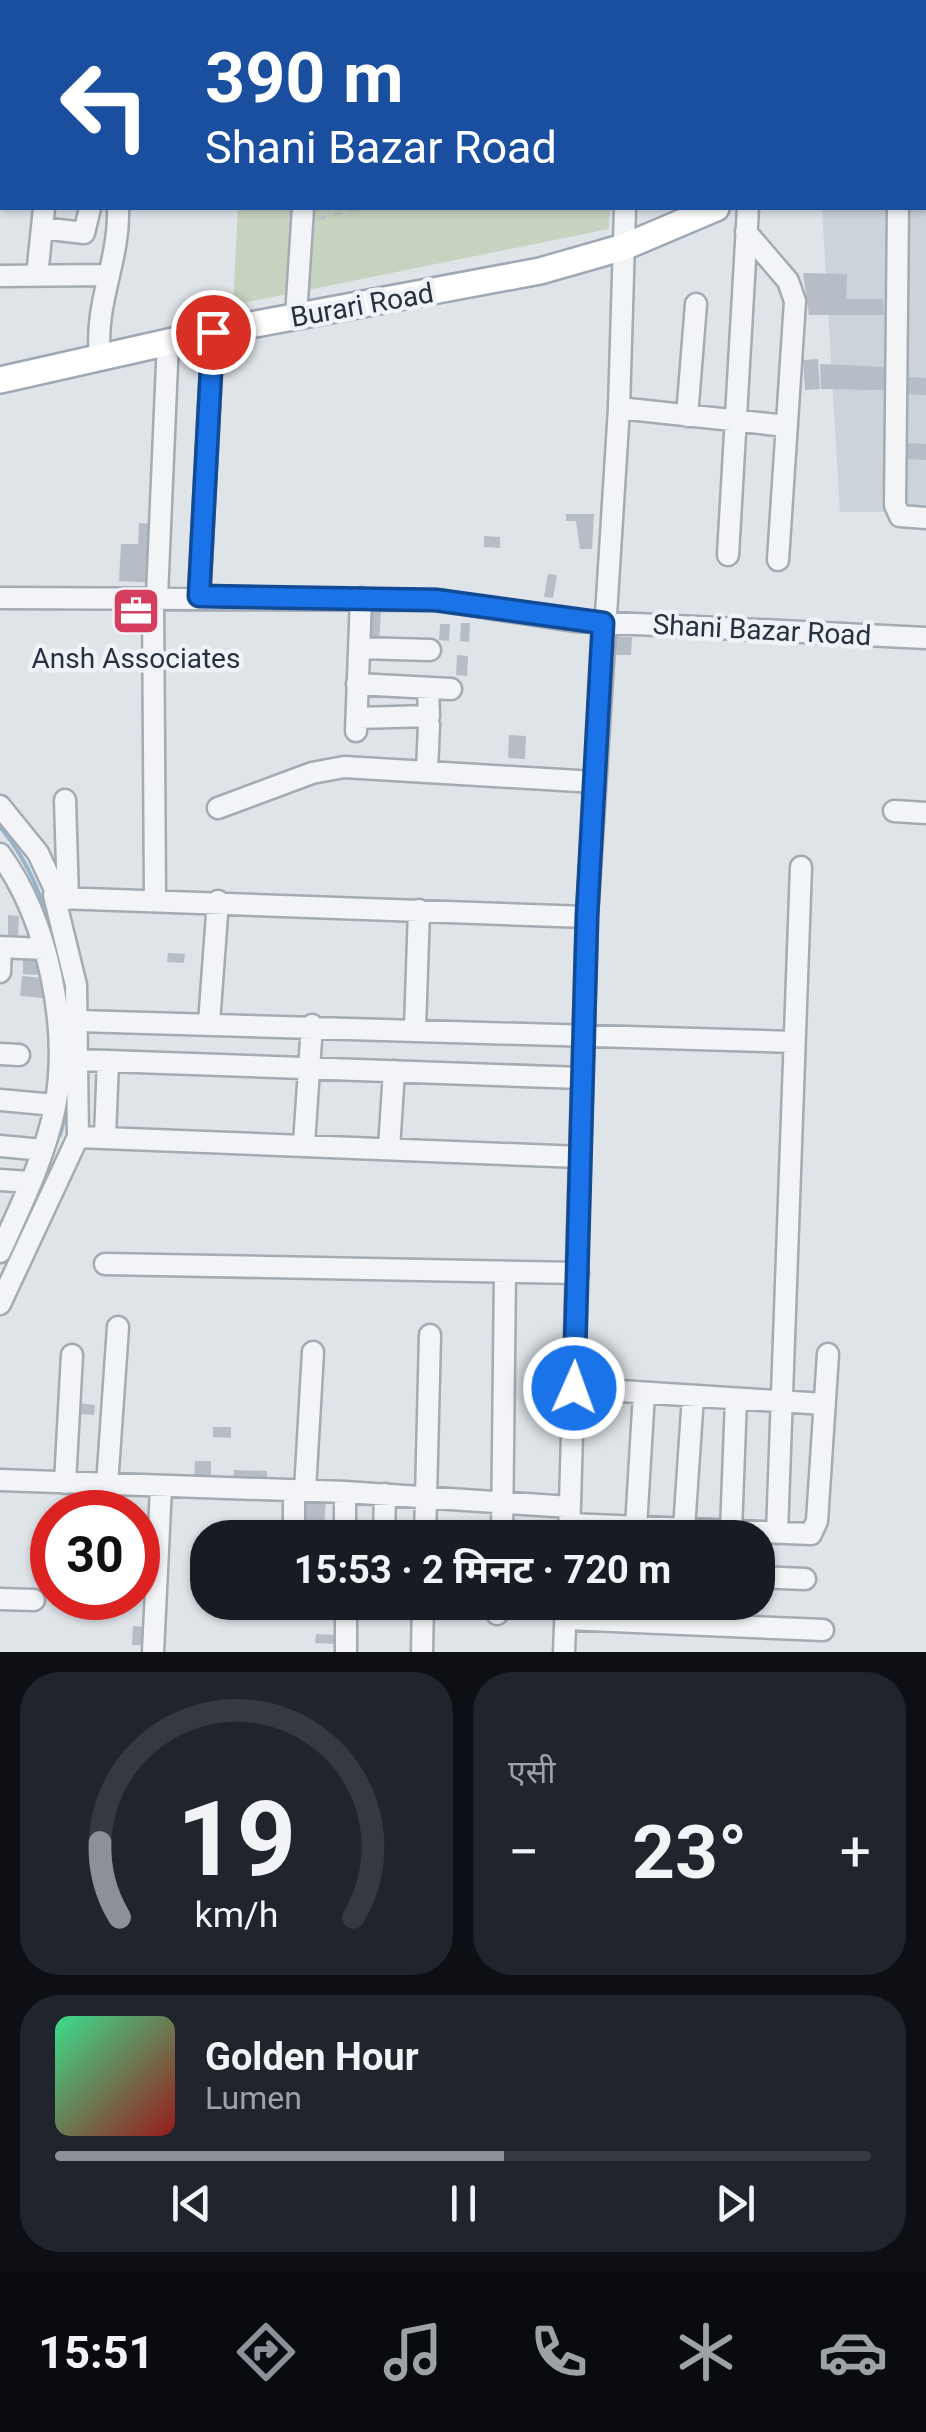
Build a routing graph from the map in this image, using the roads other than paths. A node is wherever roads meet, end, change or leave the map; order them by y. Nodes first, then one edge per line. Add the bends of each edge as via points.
1 (90, 210) edge
2 (118, 210) edge
3 (625, 210) edge
4 (711, 210) edge
5 (748, 210) edge
6 (898, 210) edge
7 (307, 214) edge
8 (43, 218) edge
9 (746, 232) junction
10 (624, 247) junction
11 (107, 275) junction
12 (0, 276) edge
13 (37, 276) junction
14 (696, 304) dead end
15 (296, 316) junction
16 (213, 332) junction
17 (168, 342) junction
18 (100, 358) junction
19 (0, 380) edge
20 (620, 408) junction
21 (687, 416) junction
22 (735, 422) junction
23 (787, 426) junction
24 (926, 518) edge
25 (728, 555) dead end
26 (778, 560) dead end
27 (155, 596) junction
28 (199, 596) junction
29 (0, 598) edge
30 (361, 598) junction
31 (603, 623) junction
32 (926, 638) edge
33 (360, 648) junction
34 (430, 650) dead end
35 (358, 684) junction
36 (428, 688) junction
37 (451, 689) dead end
38 (429, 725) dead end
39 (426, 772) junction
40 (595, 782) junction
41 (65, 800) dead end
42 (0, 806) edge
43 (218, 808) dead end
44 (894, 811) dead end
45 (926, 813) edge
46 (0, 854) edge
47 (801, 867) dead end
48 (61, 897) junction
49 (155, 898) junction
50 (0, 899) edge
51 (24, 900) junction
52 (218, 901) junction
53 (419, 910) junction
54 (587, 916) junction
55 (1, 947) edge
56 (44, 949) junction
57 (0, 972) edge
58 (79, 1020) junction
59 (209, 1023) junction
60 (312, 1024) junction
61 (415, 1029) junction
62 (583, 1037) junction
63 (794, 1042) junction
64 (79, 1060) junction
65 (108, 1060) junction
66 (309, 1068) junction
67 (394, 1070) junction
68 (581, 1078) junction
69 (0, 1100) edge
70 (55, 1105) junction
71 (78, 1137) junction
72 (105, 1137) junction
73 (304, 1144) junction
74 (0, 1146) edge
75 (388, 1148) junction
76 (43, 1150) junction
77 (580, 1156) junction
78 (0, 1183) edge
79 (29, 1185) junction
80 (7, 1222) edge
81 (0, 1252) edge
82 (104, 1264) dead end
83 (505, 1272) junction
84 (578, 1273) junction
85 (0, 1304) edge
86 (118, 1328) dead end
87 (430, 1335) dead end
88 (314, 1352) dead end
89 (828, 1354) dead end
90 (72, 1355) dead end
91 (574, 1388) junction
92 (644, 1393) junction
93 (692, 1396) junction
94 (736, 1399) junction
95 (779, 1402) junction
96 (824, 1404) junction
97 (0, 1480) edge
98 (64, 1483) junction
99 (106, 1486) junction
100 (161, 1487) junction
101 (299, 1490) junction
102 (345, 1492) junction
103 (385, 1494) junction
104 (426, 1499) junction
105 (505, 1502) junction
106 (296, 1520) edge
107 (346, 1520) edge
108 (384, 1520) edge
109 (425, 1520) edge
110 (504, 1520) edge
111 (560, 1520) edge
112 (569, 1520) edge
113 (636, 1520) edge
114 (685, 1520) edge
115 (731, 1520) edge
116 (777, 1533) joint
117 (775, 1578) edge
118 (805, 1579) dead end
119 (0, 1600) edge
120 (30, 1600) edge
121 (346, 1620) edge
122 (423, 1620) edge
123 (566, 1620) edge
124 (688, 1620) edge
125 (823, 1630) dead end
126 (153, 1652) edge
127 (346, 1652) edge
128 (422, 1652) edge
129 (564, 1652) edge

1 - 8 street via 84,233
2 - 11 street via 118,242
3 - 10 street
4 - 10 main road, Burari Road
5 - 9 street
6 - 24 street via 895,506 900,516
7 - 15 street
8 - 13 street
9 - 22 street
9 - 23 street via 788,281 795,302
10 - 15 main road, Burari Road via 507,279
10 - 20 street
11 - 13 street
11 - 18 street via 97,321
12 - 13 street
14 - 21 street
15 - 16 main road, Burari Road
16 - 17 main road, Burari Road
16 - 28 street
17 - 18 main road, Burari Road
17 - 27 street
18 - 19 main road, Burari Road
20 - 21 street
20 - 31 street
21 - 22 street
22 - 23 street
22 - 25 street
23 - 26 street
27 - 28 street, Shani Bazar Road
27 - 29 street, Shani Bazar Road
27 - 49 street
28 - 30 street, Shani Bazar Road
30 - 31 street, Shani Bazar Road via 436,600
30 - 33 street
31 - 32 street, Shani Bazar Road
31 - 40 street
33 - 34 street
33 - 35 street
35 - 36 street
35 - 36 street via 356,724 430,716
36 - 37 street
38 - 39 street
39 - 40 street
39 - 43 street via 344,767
40 - 54 street
41 - 48 street
42 - 48 street via 38,853
44 - 45 street
46 - 51 street
47 - 63 street
48 - 49 street
48 - 58 street
49 - 52 street
50 - 51 street
51 - 56 street
52 - 53 street
52 - 59 street
53 - 54 street
53 - 61 street
54 - 62 street
55 - 56 street
55 - 57 street
56 - 70 street via 57,1025
58 - 59 street
58 - 64 street
59 - 60 street
60 - 61 street
60 - 66 street
61 - 62 street
62 - 63 street
62 - 68 street
63 - 95 street
64 - 65 street
64 - 71 street
65 - 66 street
65 - 72 street
66 - 67 street
66 - 73 street
67 - 68 street
67 - 75 street
68 - 77 street
69 - 70 street
70 - 76 street
71 - 72 street
71 - 85 street
72 - 73 street
73 - 75 street
74 - 76 street
75 - 77 street
76 - 79 street
77 - 84 street
78 - 79 street
79 - 80 street
80 - 81 street
82 - 83 street
83 - 84 street
83 - 105 street
84 - 91 street
86 - 99 street
87 - 104 street
88 - 101 street
89 - 96 street
90 - 98 street
91 - 92 street
91 - 112 street
92 - 93 street
92 - 113 street
93 - 94 street
93 - 114 street
94 - 95 street
94 - 115 street
95 - 96 street
95 - 116 street
96 - 116 street via 816,1529
97 - 98 street
98 - 99 street
99 - 100 street
100 - 101 street
100 - 126 street
101 - 102 street
101 - 106 street
102 - 103 street
102 - 107 street
103 - 104 street
103 - 108 street
104 - 105 street
104 - 109 street
105 - 110 street
105 - 111 street
117 - 118 street
119 - 120 street
121 - 127 street
122 - 128 street
123 - 129 street
124 - 125 street

